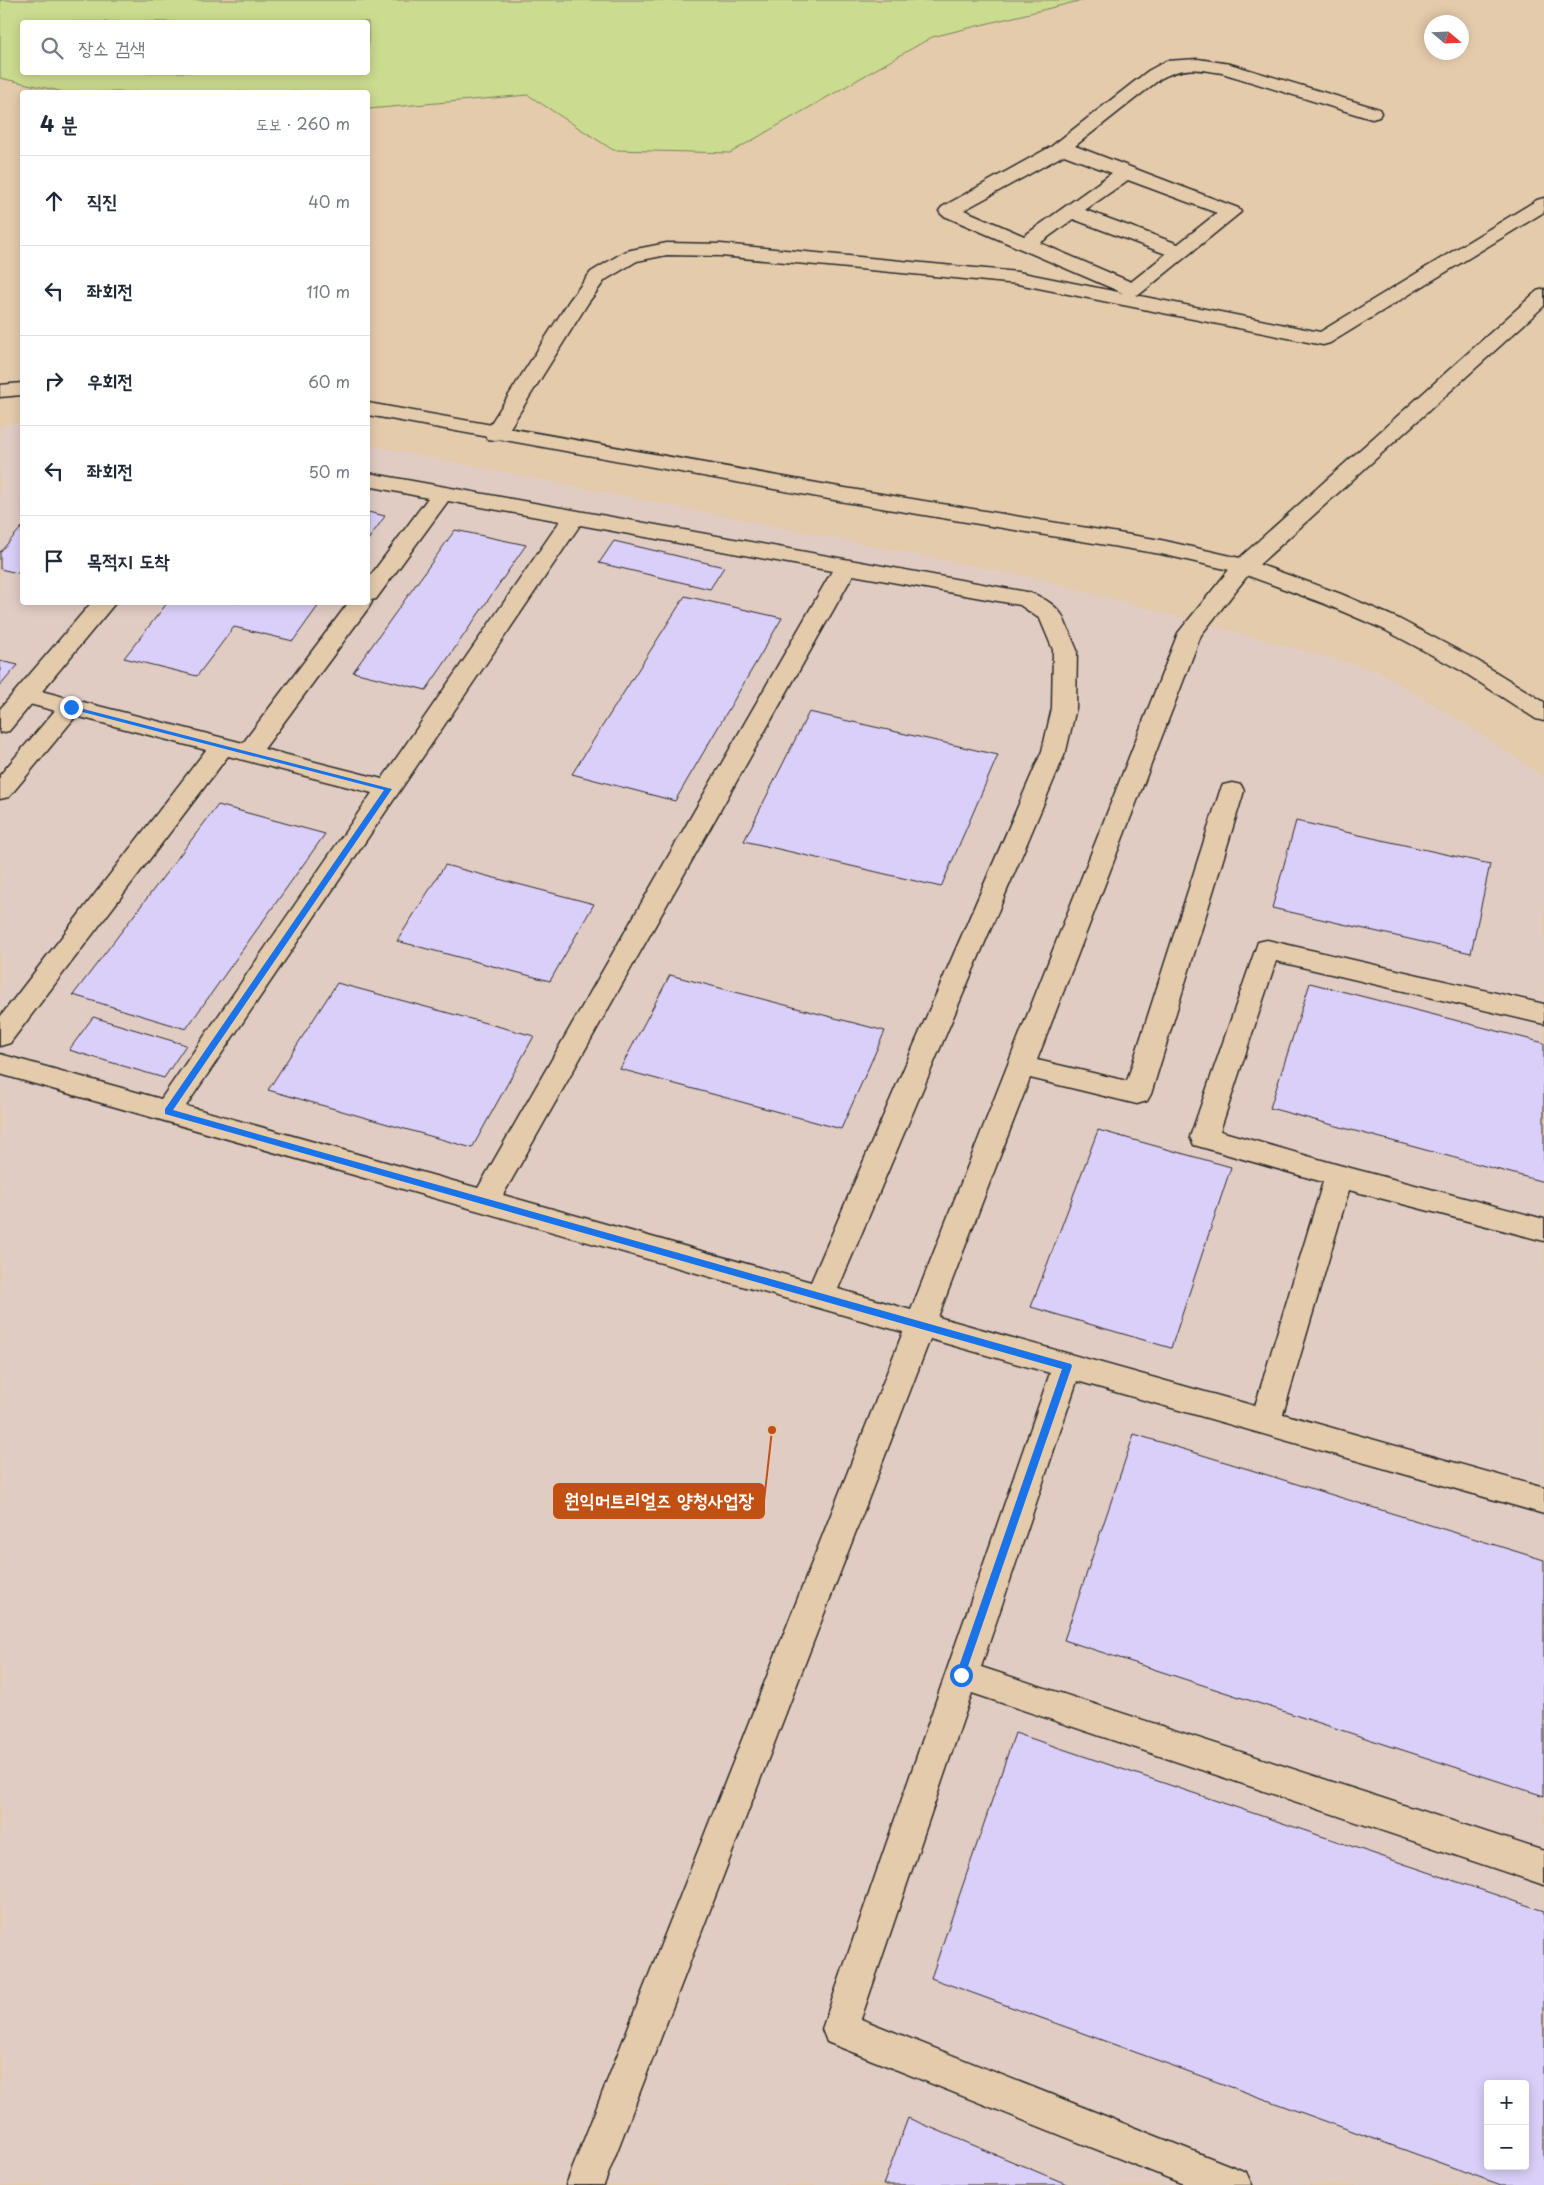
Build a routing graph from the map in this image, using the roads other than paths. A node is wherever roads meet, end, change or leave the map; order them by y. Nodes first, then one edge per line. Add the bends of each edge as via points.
1 (1372, 113) dead end
2 (1062, 148) junction
3 (1126, 172) junction
4 (1544, 204) edge
5 (1072, 212) junction
6 (1026, 244) junction
7 (1180, 252) junction
8 (1131, 295) junction
9 (1544, 295) edge
10 (20, 389) edge
11 (0, 391) edge
12 (370, 409) edge
13 (495, 434) junction
14 (370, 480) edge
15 (443, 493) junction
16 (574, 517) junction
17 (846, 566) junction
18 (1244, 566) junction
19 (370, 591) edge
20 (102, 605) edge
21 (359, 605) edge
22 (26, 695) junction
23 (71, 707) junction
24 (1544, 713) edge
25 (0, 725) edge
26 (222, 746) junction
27 (248, 753) junction
28 (389, 789) junction
29 (0, 791) edge
30 (1232, 791) dead end
31 (1544, 1014) edge
32 (0, 1036) edge
33 (0, 1064) edge
34 (1021, 1066) junction
35 (168, 1111) junction
36 (1339, 1176) junction
37 (485, 1202) junction
38 (1544, 1230) edge
39 (820, 1296) junction
40 (921, 1325) junction
41 (1067, 1366) junction
42 (1265, 1422) junction
43 (1544, 1501) edge
44 (961, 1675) junction
45 (1544, 1868) edge
46 (585, 2185) edge
47 (1233, 2185) edge

1 - 2 street via 1224,68 1172,65 1154,74
2 - 3 street
2 - 6 street via 949,211
3 - 5 street
3 - 7 street via 1231,212
4 - 8 street via 1323,339
5 - 6 street
5 - 7 street
6 - 8 street
7 - 8 street
8 - 13 street via 1018,278 731,250 667,248 631,256 598,276
9 - 18 street
10 - 11 street
12 - 13 street
13 - 18 street via 1161,547
14 - 15 street
15 - 16 street
15 - 19 street
16 - 17 street
16 - 28 street
17 - 37 street
17 - 39 street via 1028,598 1050,615 1065,650 1064,708 1054,751
18 - 24 street via 1391,624 1470,666
18 - 34 street via 1190,633
20 - 22 street
21 - 27 street
22 - 23 street
22 - 25 street
23 - 26 street
23 - 29 street
26 - 27 street
26 - 32 street
27 - 28 street
28 - 35 street
30 - 34 street via 1137,1094
31 - 36 street via 1267,948 1204,1137
33 - 35 street
34 - 40 street
35 - 37 street
36 - 38 street
36 - 42 street
37 - 39 street
39 - 40 street
40 - 41 street
40 - 46 street
41 - 42 street
41 - 44 street
42 - 43 street
44 - 45 street
44 - 47 street via 840,2029

